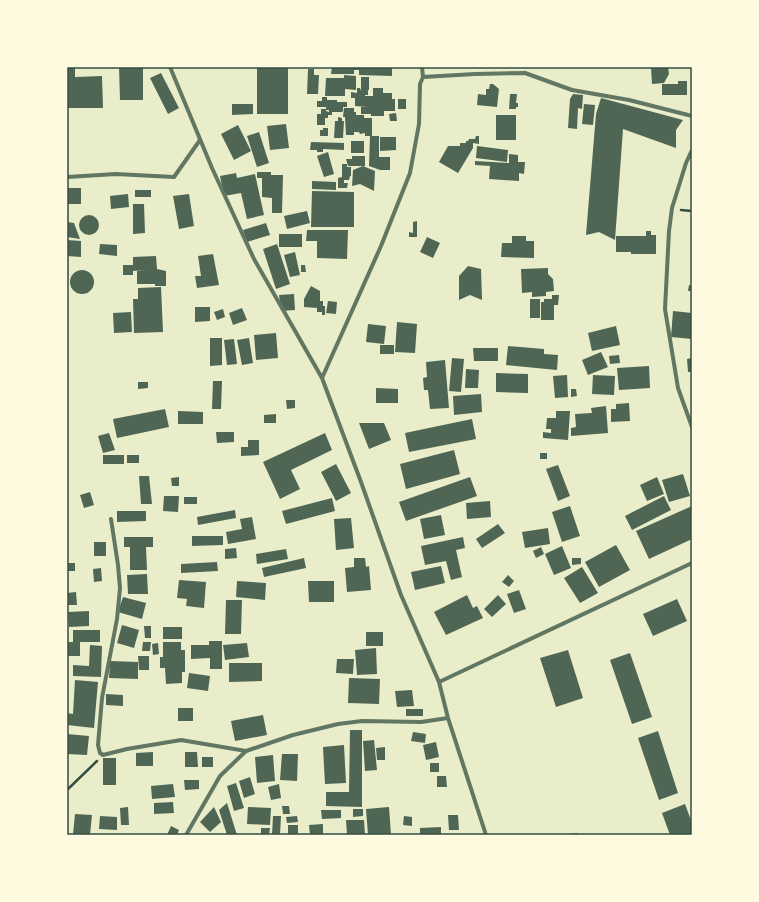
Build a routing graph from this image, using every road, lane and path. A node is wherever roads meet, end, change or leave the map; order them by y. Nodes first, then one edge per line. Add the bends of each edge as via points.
1 (170, 67) edge
2 (422, 67) edge
3 (423, 77) junction
4 (692, 116) edge
5 (200, 140) junction
6 (692, 150) edge
7 (67, 177) edge
8 (322, 378) junction
9 (692, 427) edge
10 (111, 520) dead end
11 (692, 563) edge
12 (439, 682) junction
13 (448, 718) junction
14 (246, 751) junction
15 (104, 755) junction
16 (67, 790) edge
17 (186, 835) edge
18 (486, 835) edge

1 - 5 street
2 - 3 street
3 - 4 street via 525,73 572,90 629,100
3 - 8 street via 420,84 419,124 410,173 381,246
5 - 7 street via 174,177 116,174
5 - 8 street via 254,259
6 - 9 street via 672,208 665,309 678,388
8 - 12 street via 401,596
10 - 15 street via 120,588 117,619 102,698 98,745 100,753
11 - 12 street
12 - 13 street
13 - 14 street via 421,722 362,721 338,724 293,735
13 - 18 street
14 - 15 street via 181,740 127,748
14 - 17 street via 220,776
15 - 16 path

